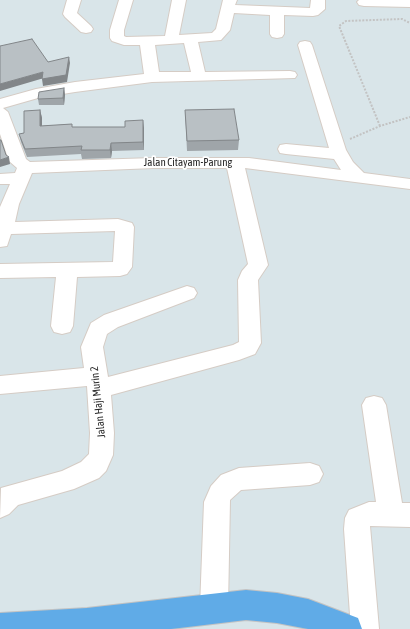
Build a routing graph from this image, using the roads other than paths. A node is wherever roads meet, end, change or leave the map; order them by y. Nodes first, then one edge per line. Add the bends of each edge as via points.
1 (74, 0) edge
2 (126, 0) edge
3 (179, 0) edge
4 (318, 0) edge
5 (364, 2) dead end
6 (410, 3) edge
7 (229, 4) edge
8 (277, 11) junction
9 (86, 28) dead end
10 (277, 34) dead end
11 (190, 38) junction
12 (171, 39) junction
13 (147, 41) junction
14 (305, 45) dead end
15 (290, 75) dead end
16 (199, 76) junction
17 (152, 77) junction
18 (0, 104) edge
19 (0, 112) edge
20 (286, 149) dead end
21 (338, 149) junction
22 (235, 163) junction
23 (23, 172) junction
24 (358, 177) junction
25 (0, 179) edge
26 (410, 184) edge
27 (2, 235) edge
28 (0, 271) edge
29 (67, 271) junction
30 (187, 293) dead end
31 (62, 326) dead end
32 (98, 382) junction
33 (0, 385) edge
34 (374, 405) dead end
35 (310, 474) dead end
36 (0, 506) edge
37 (401, 515) edge
38 (214, 608) junction
39 (17, 628) edge
40 (348, 629) edge
41 (365, 629) edge

1 - 9 street via 70,14
2 - 13 street via 117,38 124,41
3 - 12 street
4 - 8 street via 318,9 313,12
5 - 6 street
7 - 8 street
7 - 11 street via 220,34 211,38
8 - 10 street
11 - 12 street
11 - 16 street
12 - 13 street
13 - 17 street
14 - 21 street
15 - 16 street
16 - 17 street
17 - 18 street via 74,87
19 - 23 street
20 - 21 street
21 - 24 street via 346,165
22 - 23 street, Jalan Citayam-Parung via 154,162 43,168
22 - 24 street, Jalan Citayam-Parung
22 - 32 street via 258,265 248,280 250,343 247,348 239,352
23 - 25 street, Jalan Citayam-Parung
23 - 27 street
24 - 26 street, Jalan Citayam-Parung
27 - 29 street via 118,225 125,227 120,269
28 - 29 street
29 - 31 street
30 - 32 street, Jalan Haji Murin 2 via 111,321 99,329 92,347
32 - 33 street
32 - 36 street, Jalan Haji Murin 2 via 102,433 100,459 84,473 10,496
34 - 37 street
35 - 38 street via 239,479 230,483 220,494 217,502
37 - 41 street via 369,514 358,518
38 - 39 main road via 151,617
38 - 40 main road via 277,608 308,614

